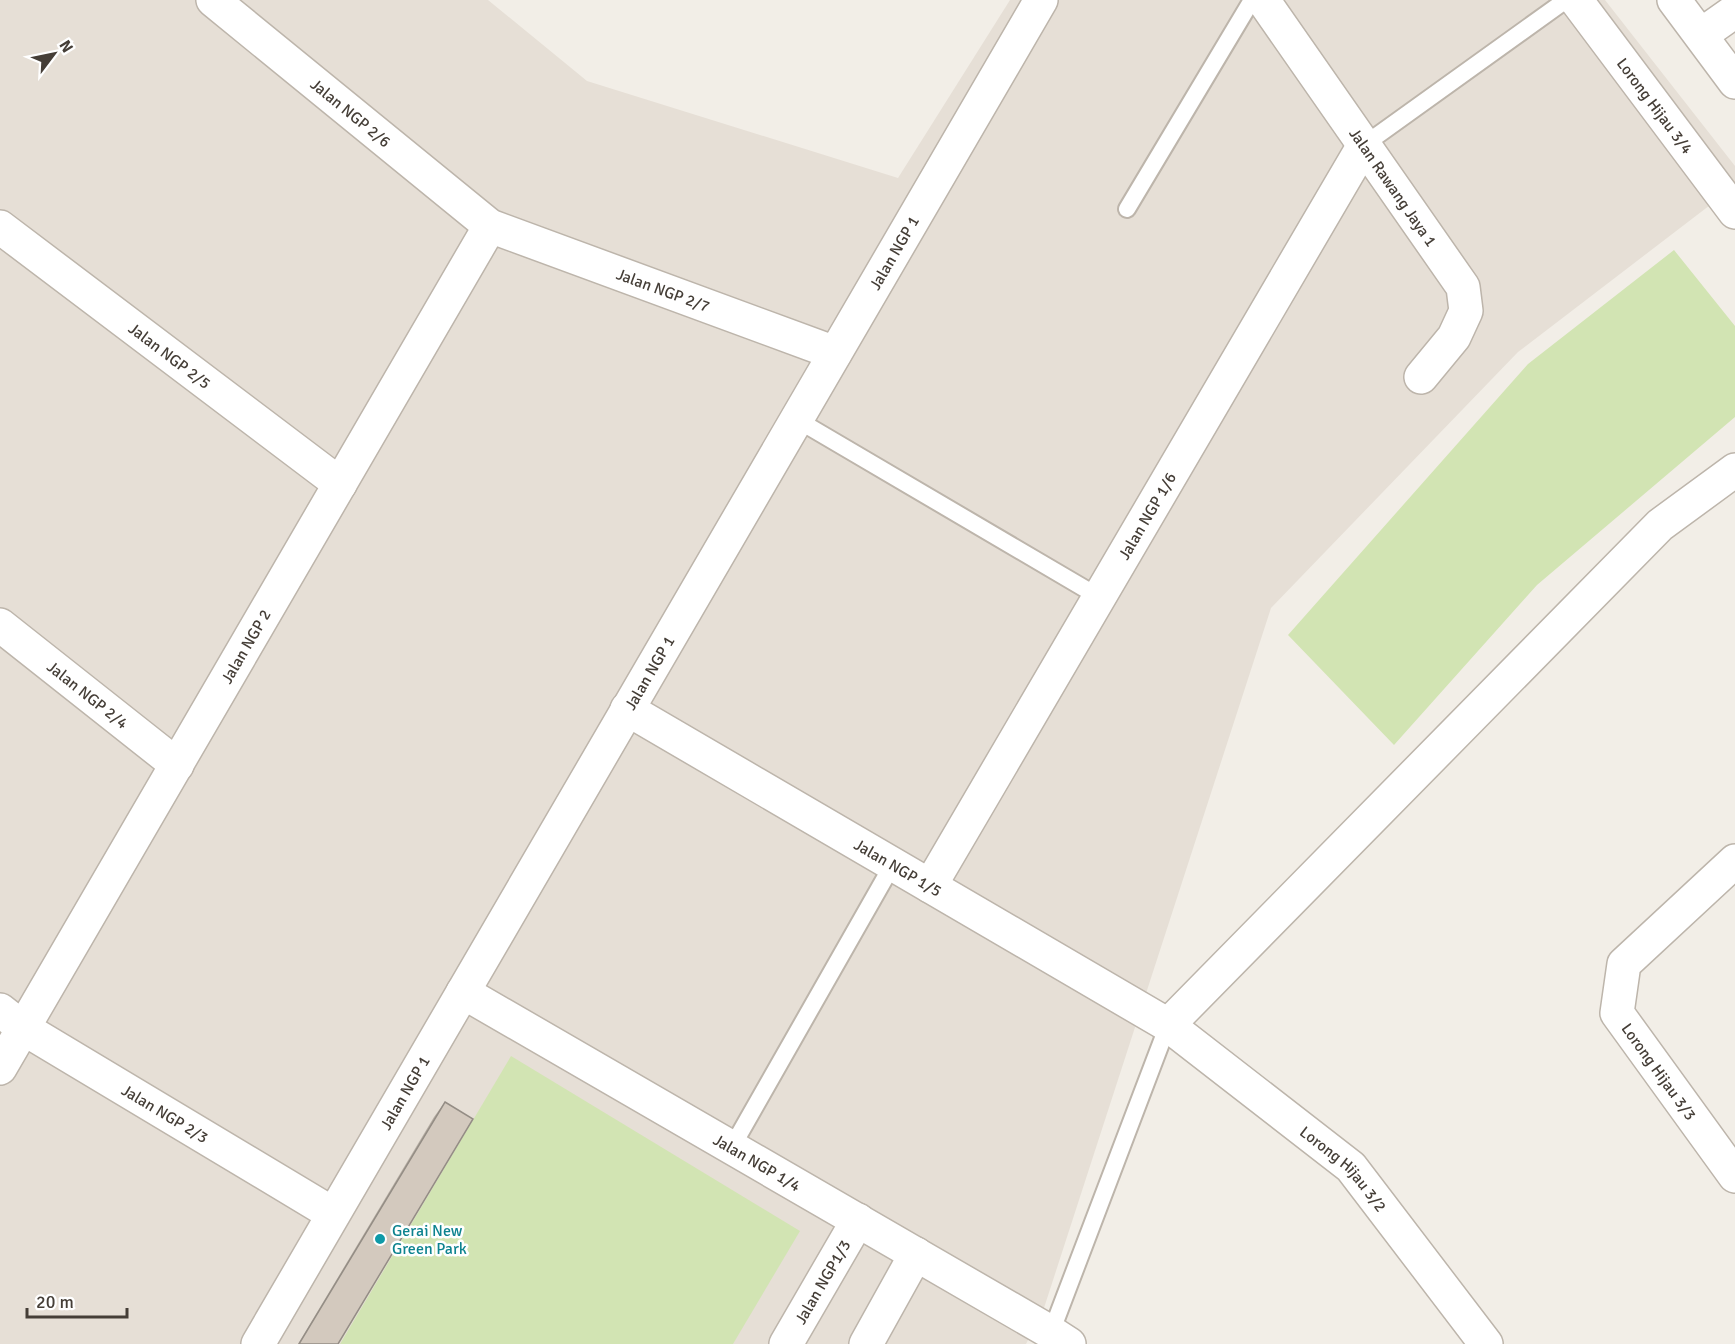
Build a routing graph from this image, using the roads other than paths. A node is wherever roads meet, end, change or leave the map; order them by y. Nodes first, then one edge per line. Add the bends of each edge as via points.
1 (213, 0) edge
2 (1041, 0) edge
3 (1252, 0) edge
4 (1263, 0) edge
5 (1566, 0) edge
6 (1576, 0) edge
7 (1674, 0) edge
8 (1735, 11) edge
9 (1701, 36) junction
10 (1735, 82) edge
11 (1364, 145) junction
12 (1127, 209) dead end
13 (1735, 212) edge
14 (490, 226) junction
15 (0, 227) edge
16 (835, 353) junction
17 (1420, 377) dead end
18 (796, 419) junction
19 (1735, 470) edge
20 (340, 484) junction
21 (1099, 597) junction
22 (0, 625) edge
23 (627, 709) junction
24 (177, 765) junction
25 (1735, 861) edge
26 (893, 864) junction
27 (930, 886) junction
28 (463, 992) junction
29 (11, 1019) edge
30 (1168, 1025) junction
31 (0, 1068) edge
32 (732, 1147) junction
33 (1735, 1176) edge
34 (333, 1214) junction
35 (858, 1220) junction
36 (916, 1254) junction
37 (1056, 1340) edge
38 (258, 1344) edge
39 (786, 1344) edge
40 (866, 1344) edge
41 (1486, 1344) edge

1 - 14 street, Jalan NGP 2/6
2 - 16 street, Jalan NGP 1
3 - 12 lane
4 - 11 street, Jalan Rawang Jaya 1
5 - 11 lane
6 - 13 street, Lorong Hijau 3/4
7 - 9 street
8 - 9 street
9 - 10 street
11 - 17 street, Jalan Rawang Jaya 1 via 1463,287 1466,311 1454,337
11 - 21 street, Jalan NGP 1/6
14 - 16 street, Jalan NGP 2/7
14 - 20 street, Jalan NGP 2
15 - 20 street, Jalan NGP 2/5
16 - 18 street, Jalan NGP 1
18 - 21 lane
18 - 23 street, Jalan NGP 1
19 - 30 street via 1660,525
20 - 24 street, Jalan NGP 2
21 - 27 street, Jalan NGP 1/6
22 - 24 street, Jalan NGP 2/4
23 - 26 street, Jalan NGP 1/5
23 - 28 street, Jalan NGP 1
24 - 29 street, Jalan NGP 2
25 - 33 street, Lorong Hijau 3/3 via 1624,964 1617,1013
26 - 27 street, Jalan NGP 1/5
26 - 32 lane
27 - 30 street, Jalan NGP 1/5
28 - 32 street, Jalan NGP 1/4
28 - 34 street, Jalan NGP 1
29 - 31 street, Jalan NGP 2
29 - 34 street, Jalan NGP 2/3
30 - 37 lane
30 - 41 street, Lorong Hijau 3/2 via 1351,1167
32 - 35 street, Jalan NGP 1/4
34 - 38 street, Jalan NGP 1
35 - 36 street, Jalan NGP 1/4
35 - 39 street, Jalan NGP1/3
36 - 37 street, Jalan NGP 1/4
36 - 40 street

